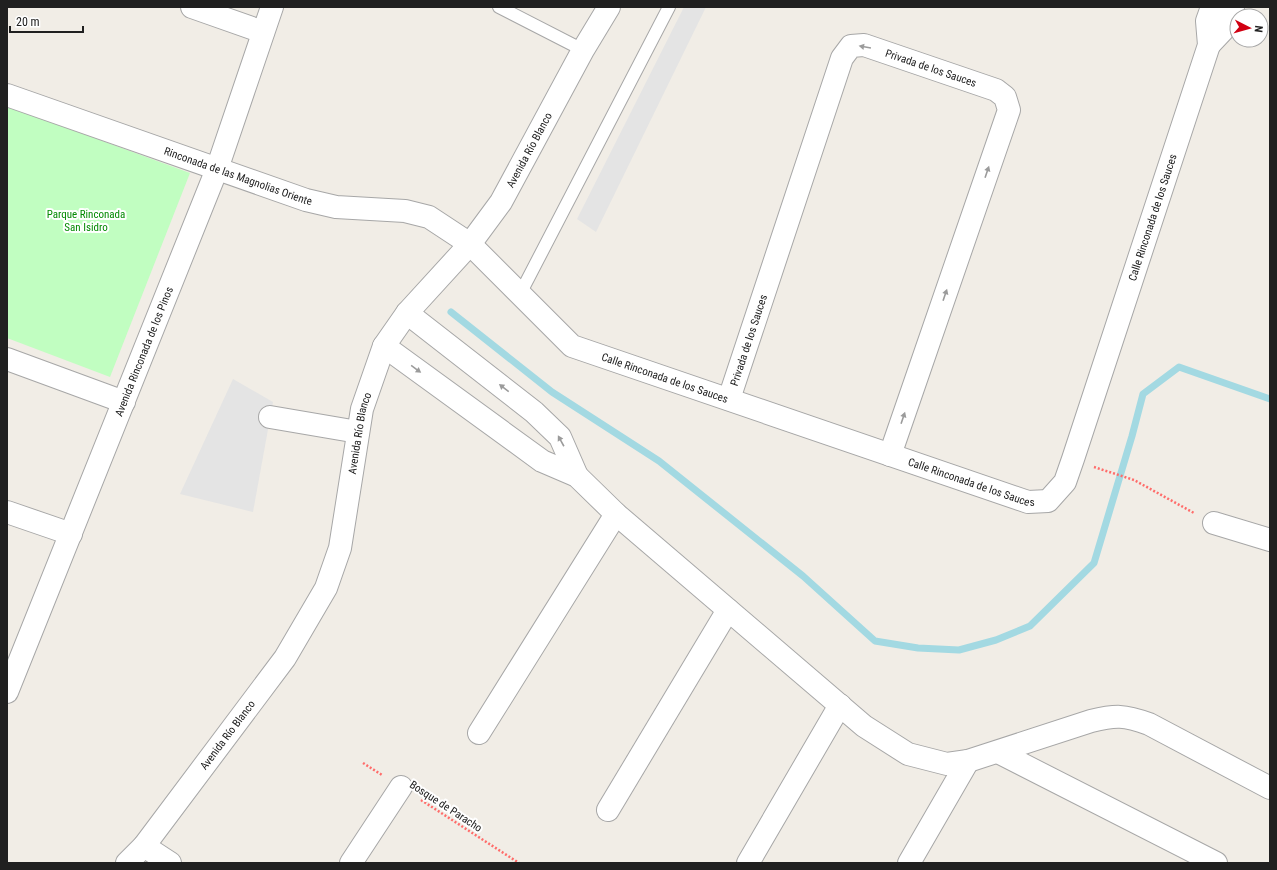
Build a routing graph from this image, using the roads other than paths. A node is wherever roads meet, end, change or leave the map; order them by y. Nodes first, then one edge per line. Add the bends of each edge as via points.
1 (192, 7) edge
2 (272, 7) edge
3 (499, 7) edge
4 (608, 7) edge
5 (670, 7) edge
6 (1212, 7) edge
7 (1233, 7) edge
8 (263, 32) junction
9 (1209, 45) junction
10 (583, 50) junction
11 (7, 95) edge
12 (217, 169) junction
13 (470, 244) junction
14 (520, 294) junction
15 (407, 313) junction
16 (384, 346) junction
17 (7, 359) edge
18 (729, 400) junction
19 (124, 402) junction
20 (270, 417) dead end
21 (358, 432) junction
22 (890, 455) junction
23 (577, 476) junction
24 (7, 512) edge
25 (616, 514) junction
26 (1214, 523) road end
27 (71, 534) junction
28 (1270, 540) edge
29 (728, 610) junction
30 (13, 659) edge
31 (7, 692) edge
32 (840, 705) junction
33 (479, 733) dead end
34 (998, 752) junction
35 (968, 761) junction
36 (401, 787) road end
37 (1270, 788) edge
38 (608, 810) dead end
39 (144, 846) junction
40 (127, 863) edge
41 (170, 863) edge
42 (351, 863) edge
43 (748, 863) edge
44 (909, 863) edge
45 (1216, 863) edge

1 - 8 street
2 - 8 street, Avenida Rinconada de los Pinos
3 - 10 lane
4 - 10 street, Avenida Río Blanco
5 - 14 lane
6 - 9 street, Calle Rinconada de los Sauces via 1207,21
7 - 9 street, Calle Rinconada de los Sauces via 1226,27
8 - 12 street, Avenida Rinconada de los Pinos
9 - 22 street, Calle Rinconada de los Sauces via 1065,482 1048,501 1028,502
10 - 13 street, Avenida Río Blanco via 501,202
11 - 12 street, Rinconada de las Magnolias Oriente
12 - 13 street, Rinconada de las Magnolias Oriente via 313,202 336,207 405,211 429,217
12 - 19 street, Avenida Rinconada de los Pinos
13 - 14 street, Calle Rinconada de los Sauces
13 - 15 street, Avenida Río Blanco
14 - 18 street, Calle Rinconada de los Sauces via 572,346
15 - 16 street, Avenida Río Blanco
23 -> 15 street via 560,437 550,427
16 - 21 street, Avenida Río Blanco via 362,409
16 -> 23 street via 542,461
17 - 19 street
18 - 22 street, Calle Rinconada de los Sauces
22 -> 18 street, Privada de los Sauces via 1009,110 1005,97 996,90 864,45 851,46 842,58
19 - 27 street, Avenida Rinconada de los Pinos
20 - 21 street
21 - 39 street, Avenida Río Blanco via 340,548 326,588 285,658
23 - 25 street
24 - 27 street
25 - 29 street
25 - 33 street
26 - 28 street
27 - 30 street, Avenida Rinconada de los Pinos
29 - 32 street
29 - 38 street
30 - 31 street, Avenida Rinconada de los Pinos
32 - 35 street via 864,726 908,754 947,764
32 - 43 street
34 - 35 street
34 - 37 street via 1091,721 1110,716 1129,717 1149,724
34 - 45 street
35 - 44 street
36 - 42 street
39 - 40 street, Avenida Río Blanco
39 - 41 street

